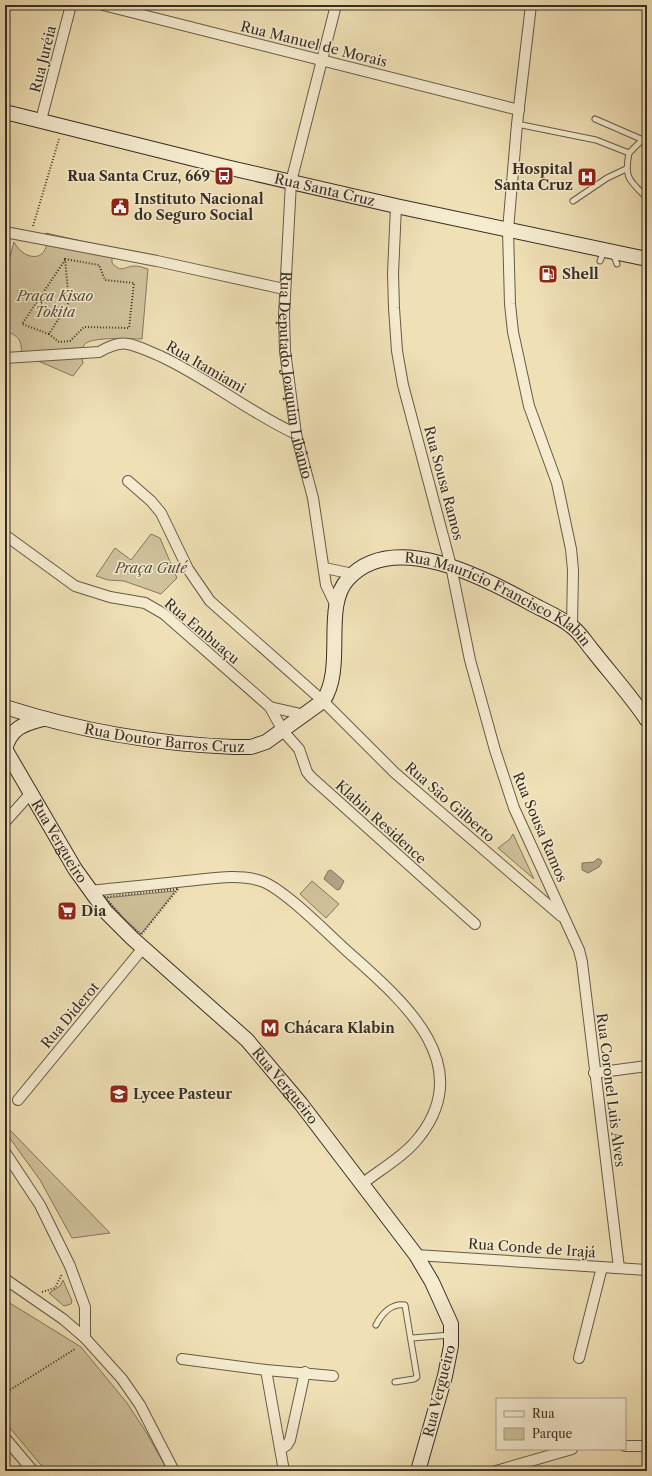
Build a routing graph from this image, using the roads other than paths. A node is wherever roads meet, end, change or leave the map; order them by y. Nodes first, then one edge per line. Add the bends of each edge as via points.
1 (71, 5) edge
2 (103, 5) edge
3 (336, 5) edge
4 (531, 5) edge
5 (322, 61) junction
6 (519, 110) junction
7 (5, 112) edge
8 (595, 119) dead end
9 (41, 120) junction
10 (517, 124) junction
11 (647, 135) edge
12 (641, 139) junction
13 (629, 153) junction
14 (626, 169) junction
15 (291, 182) junction
16 (647, 198) edge
17 (573, 201) dead end
18 (396, 206) junction
19 (508, 230) junction
20 (5, 232) edge
21 (647, 259) edge
22 (284, 289) junction
23 (5, 358) edge
24 (296, 434) junction
25 (128, 481) dead end
26 (5, 535) edge
27 (451, 566) junction
28 (325, 568) junction
29 (353, 574) junction
30 (337, 608) junction
31 (572, 626) junction
32 (323, 701) junction
33 (5, 707) edge
34 (270, 707) junction
35 (304, 715) junction
36 (43, 719) junction
37 (647, 720) edge
38 (283, 731) junction
39 (5, 749) edge
40 (30, 794) junction
41 (5, 822) edge
42 (90, 892) junction
43 (564, 919) junction
44 (475, 924) dead end
45 (142, 942) junction
46 (647, 1066) edge
47 (594, 1073) junction
48 (18, 1100) dead end
49 (5, 1152) edge
50 (362, 1184) junction
51 (416, 1255) junction
52 (602, 1267) junction
53 (619, 1268) junction
54 (647, 1270) edge
55 (5, 1279) edge
56 (376, 1325) dead end
57 (452, 1335) junction
58 (85, 1338) junction
59 (412, 1338) junction
60 (579, 1358) dead end
61 (182, 1359) dead end
62 (266, 1370) junction
63 (305, 1372) junction
64 (333, 1376) dead end
65 (395, 1382) dead end
66 (5, 1438) edge
67 (626, 1446) edge
68 (647, 1446) edge
69 (281, 1449) junction
70 (569, 1450) edge
71 (32, 1471) edge
72 (174, 1471) edge
73 (284, 1471) edge
74 (418, 1471) edge
75 (496, 1471) edge

1 - 9 street, Rua Juréia
2 - 5 street, Rua Manuel de Morais
3 - 5 street, Rua Deputado Joaquim Libânio
4 - 6 street
5 - 6 street, Rua Manuel de Morais
5 - 15 street, Rua Deputado Joaquim Libânio
6 - 10 street
7 - 9 street, Rua Santa Cruz
8 - 12 lane
9 - 15 street, Rua Santa Cruz
10 - 13 lane via 596,140
10 - 19 street
11 - 12 lane
12 - 13 lane
13 - 14 lane
14 - 16 lane via 631,182
14 - 17 lane via 607,178
15 - 18 street, Rua Santa Cruz
15 - 22 street, Rua Deputado Joaquim Libânio
18 - 19 street, Rua Santa Cruz
18 - 27 street, Rua Sousa Ramos via 393,274 397,351 403,385
19 - 21 street, Rua Santa Cruz via 609,257
19 - 31 street via 508,274 513,332 529,406 557,483 571,549
20 - 22 street
22 - 24 street, Rua Deputado Joaquim Libânio via 285,351
23 - 24 street, Rua Itamiami via 99,352 119,344 138,346 180,366 274,424
24 - 28 street, Rua Deputado Joaquim Libânio via 314,498
25 - 32 street, Rua São Gilberto via 161,513 188,569 210,601
26 - 34 street, Rua Embuaçu via 75,586 110,597 145,603 164,614
27 - 29 street, Rua Maurício Francisco Klabin via 419,559 391,558 370,564
27 - 31 street, Rua Maurício Francisco Klabin via 474,575
27 - 43 street, Rua Sousa Ramos via 470,660 506,787
28 - 29 street
28 - 30 street, Rua Deputado Joaquim Libânio via 326,585
29 - 30 street, Rua Maurício Francisco Klabin via 343,587
30 - 32 street, Rua Deputado Joaquim Libânio via 333,678
31 - 37 street, Rua Maurício Francisco Klabin
32 - 35 street, Rua Deputado Joaquim Libânio
32 - 43 street, Rua São Gilberto via 395,773
33 - 36 street, Rua Doutor Barros Cruz
34 - 35 street, Rua Embuaçu
34 - 38 street, Rua Embuaçu
35 - 38 street, Rua Deputado Joaquim Libânio
36 - 38 street, Rua Doutor Barros Cruz via 130,738 219,747 251,747 266,742
36 - 39 street via 16,728 10,734
38 - 44 street, Klabin Residence via 299,749 311,777
39 - 40 street, Rua Vergueiro
40 - 41 street
40 - 42 street, Rua Vergueiro
42 - 45 street, Rua Vergueiro via 114,921
42 - 50 street via 226,878 260,880 270,884 316,923 374,975 412,1014 426,1033 435,1053 440,1078 437,1100 428,1123 414,1143
43 - 47 street, Rua Coronel Luis Alves via 582,962
45 - 48 street, Rua Diderot
45 - 50 street, Rua Vergueiro via 247,1040 301,1104
46 - 47 street
47 - 53 street, Rua Coronel Luis Alves
49 - 58 street via 40,1205 70,1266 85,1307
50 - 51 street, Rua Vergueiro
51 - 52 street, Rua Conde de Irajá
51 - 57 street, Rua Vergueiro via 440,1296 451,1324
52 - 53 street, Rua Conde de Irajá
52 - 60 street
53 - 54 street, Rua Conde de Irajá
55 - 58 street via 63,1319
56 - 59 lane via 380,1317 391,1307 405,1305
57 - 59 lane
57 - 74 street, Rua Vergueiro via 445,1376
58 - 72 street via 122,1379 140,1404
59 - 65 lane via 417,1377
61 - 62 street
62 - 63 street
62 - 69 street
63 - 64 street
63 - 69 street via 290,1440
66 - 71 street
67 - 68 street
69 - 73 street
70 - 75 street

